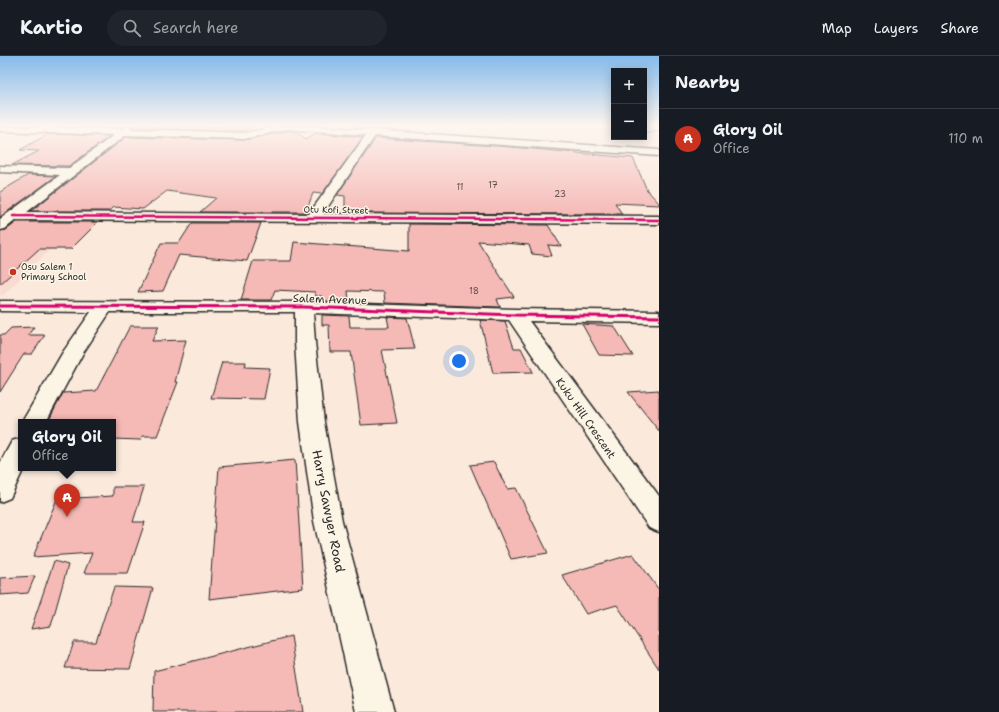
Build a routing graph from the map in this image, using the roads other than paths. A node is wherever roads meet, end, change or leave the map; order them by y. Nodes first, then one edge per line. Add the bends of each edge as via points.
1 (92, 157) edge
2 (356, 157) edge
3 (0, 170) edge
4 (72, 172) junction
5 (13, 216) junction
6 (313, 218) junction
7 (659, 220) edge
8 (0, 226) edge
9 (0, 306) edge
10 (104, 307) junction
11 (304, 307) junction
12 (515, 316) junction
13 (659, 317) edge
14 (36, 419) edge
15 (18, 454) edge
16 (0, 490) edge
17 (659, 519) edge
18 (375, 712) edge

1 - 4 street
2 - 6 street
3 - 4 street
4 - 5 street
5 - 6 street, Otu Kofi Street
5 - 8 street
6 - 7 street, Otu Kofi Street
9 - 10 street, Salem Avenue
10 - 11 street, Salem Avenue
10 - 14 street via 73,352
11 - 12 street, Salem Avenue
11 - 18 street, Harry Sawyer Road via 312,422 328,521
12 - 13 street, Salem Avenue
12 - 17 street, Kuku Hill Crescent
15 - 16 street

